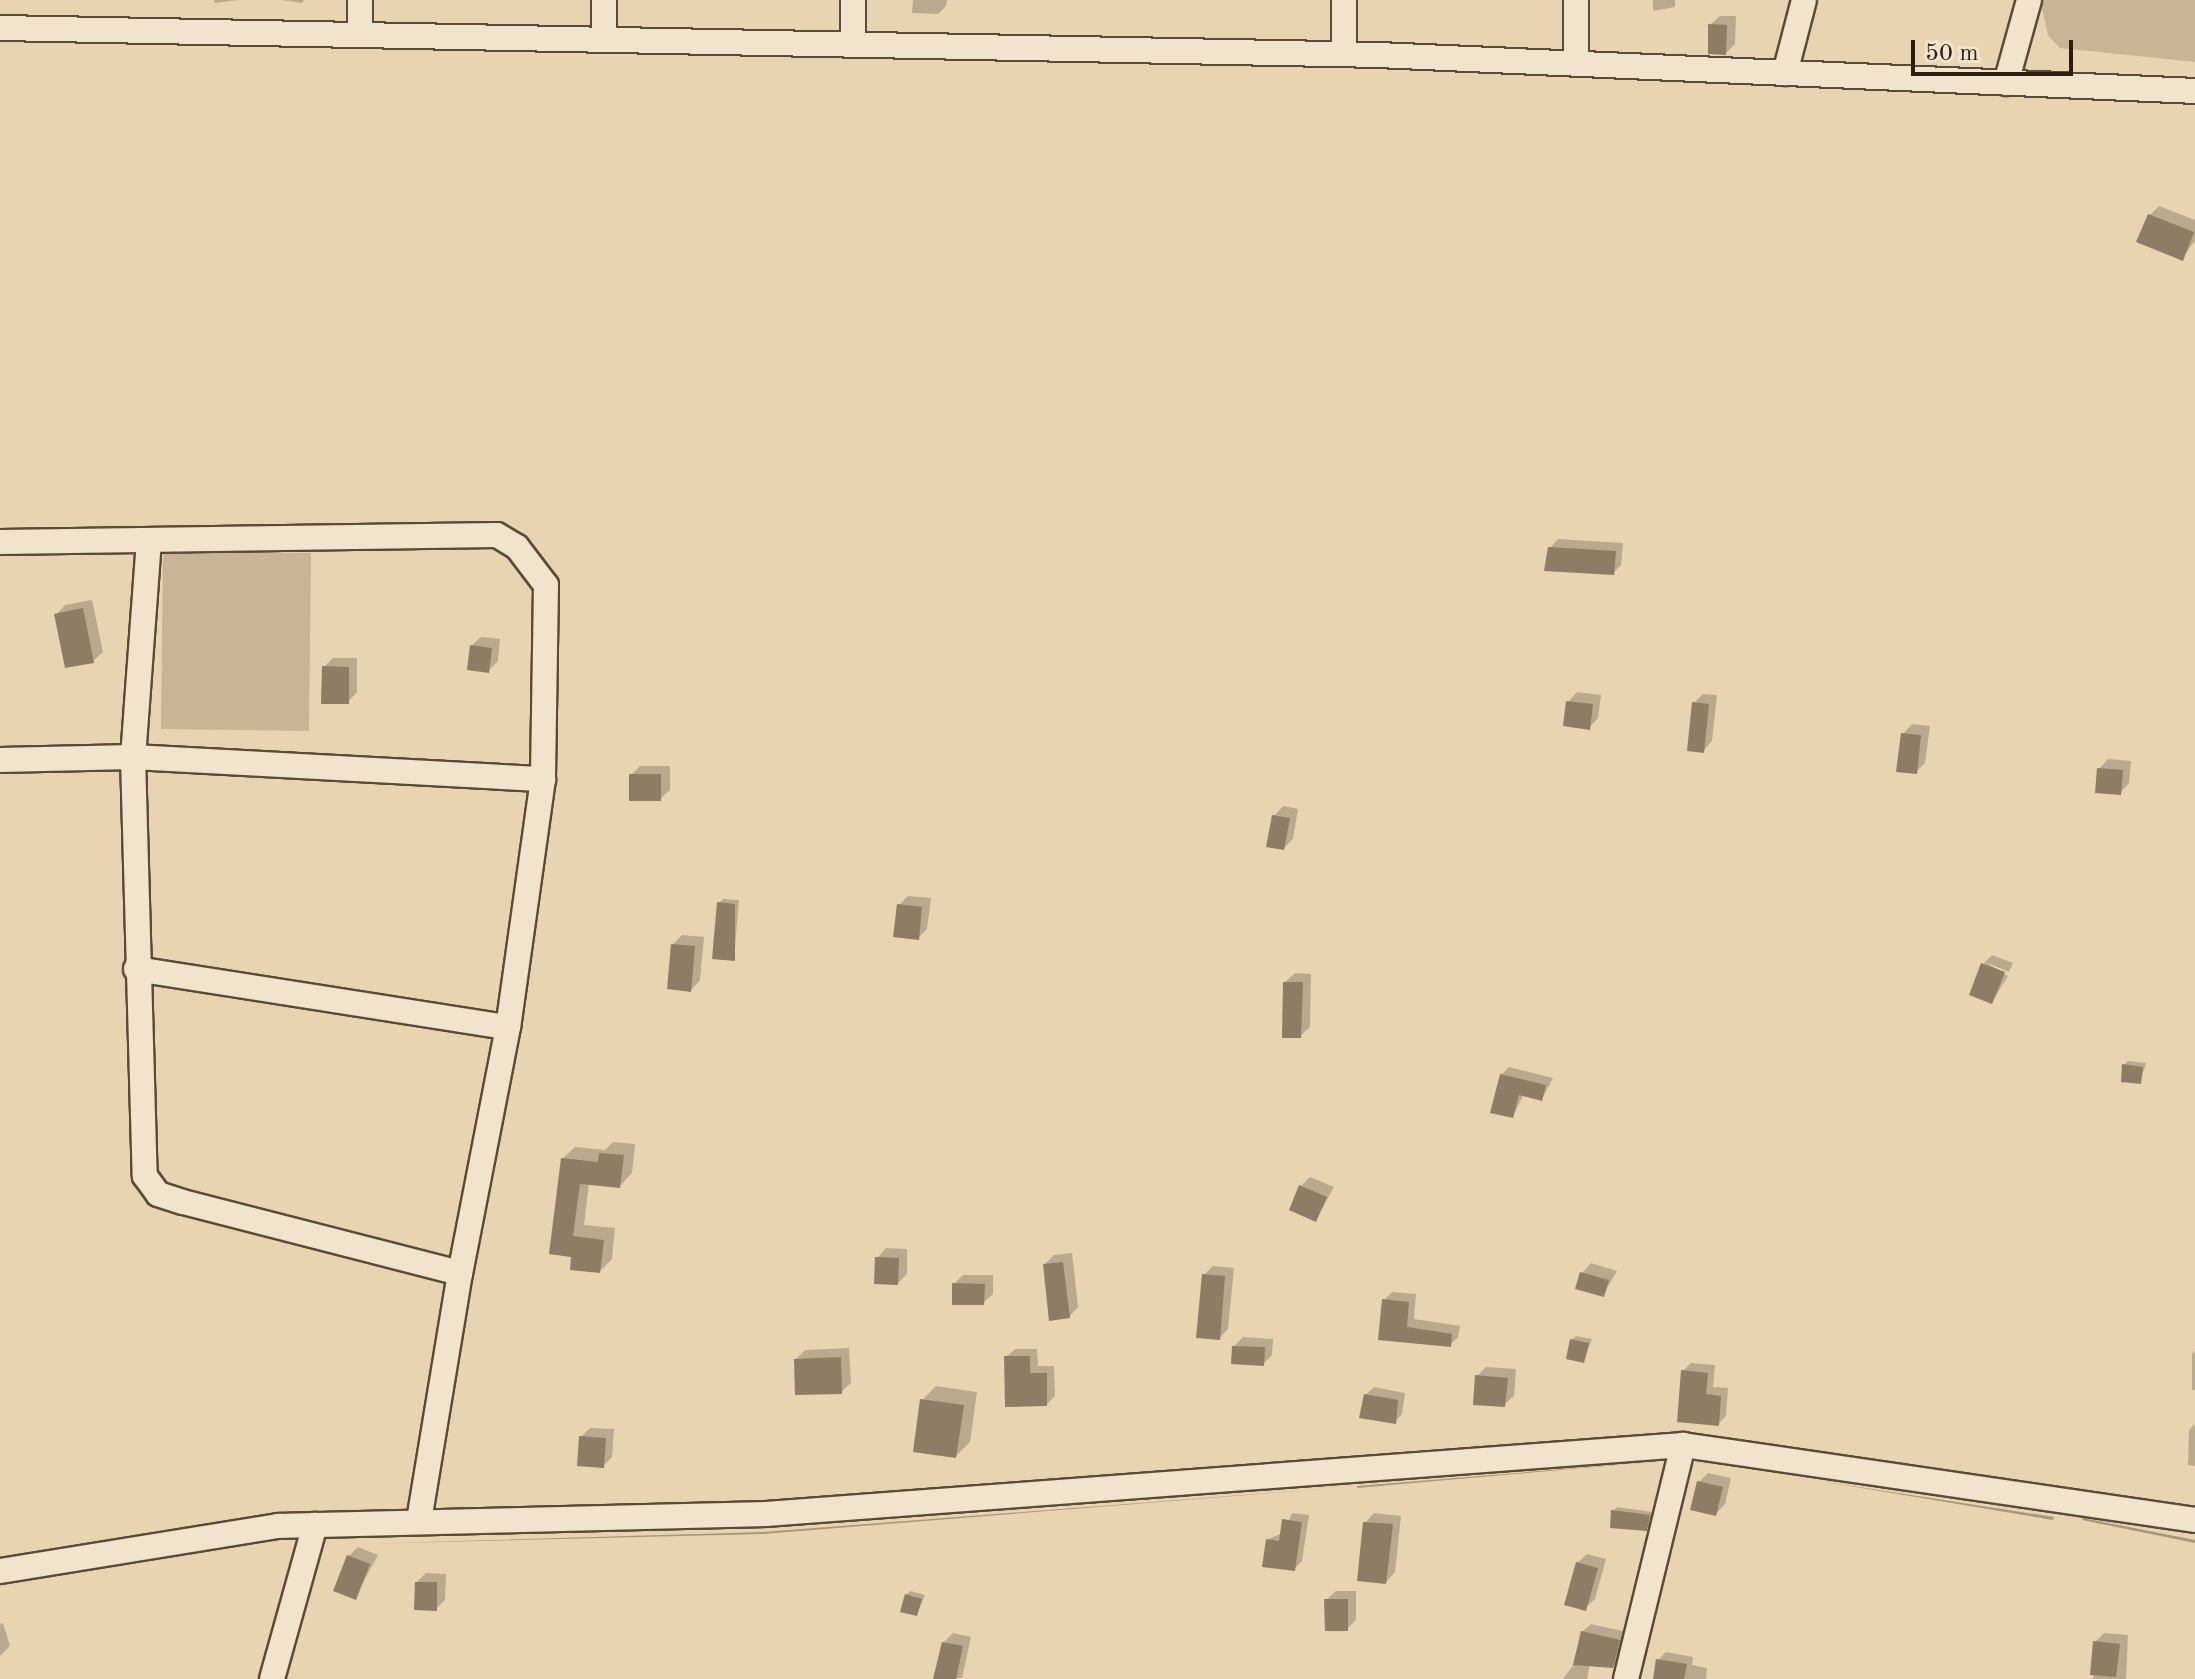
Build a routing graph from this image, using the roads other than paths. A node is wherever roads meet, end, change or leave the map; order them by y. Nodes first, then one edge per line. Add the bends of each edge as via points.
1 (360, 0) edge
2 (604, 0) edge
3 (853, 0) edge
4 (1344, 0) edge
5 (1576, 0) edge
6 (1804, 0) edge
7 (2029, 0) edge
8 (0, 28) edge
9 (360, 35) junction
10 (604, 40) junction
11 (853, 45) junction
12 (1344, 54) junction
13 (1576, 64) junction
14 (1785, 73) junction
15 (2006, 83) junction
16 (2195, 91) edge
17 (149, 540) junction
18 (0, 542) edge
19 (133, 757) junction
20 (0, 760) edge
21 (543, 779) junction
22 (136, 969) junction
23 (508, 1027) junction
24 (460, 1273) junction
25 (1683, 1445) junction
26 (2195, 1520) edge
27 (419, 1521) junction
28 (315, 1525) junction
29 (0, 1571) edge
30 (272, 1679) edge
31 (1626, 1679) edge

1 - 9 street
2 - 10 street
3 - 11 street
4 - 12 street
5 - 13 street
6 - 14 street
7 - 15 street
8 - 9 street
9 - 10 street
10 - 11 street
11 - 12 street
12 - 13 street
13 - 14 street
14 - 15 street
15 - 16 street
17 - 18 street
17 - 19 street
17 - 21 street via 497,535 517,547 546,585
19 - 20 street
19 - 21 street
19 - 22 street
21 - 23 street
22 - 23 street
22 - 24 street via 145,1176 158,1194
23 - 24 street
24 - 27 street
25 - 26 street
25 - 27 street via 766,1514
25 - 31 street
27 - 28 street
28 - 29 street
28 - 30 street

